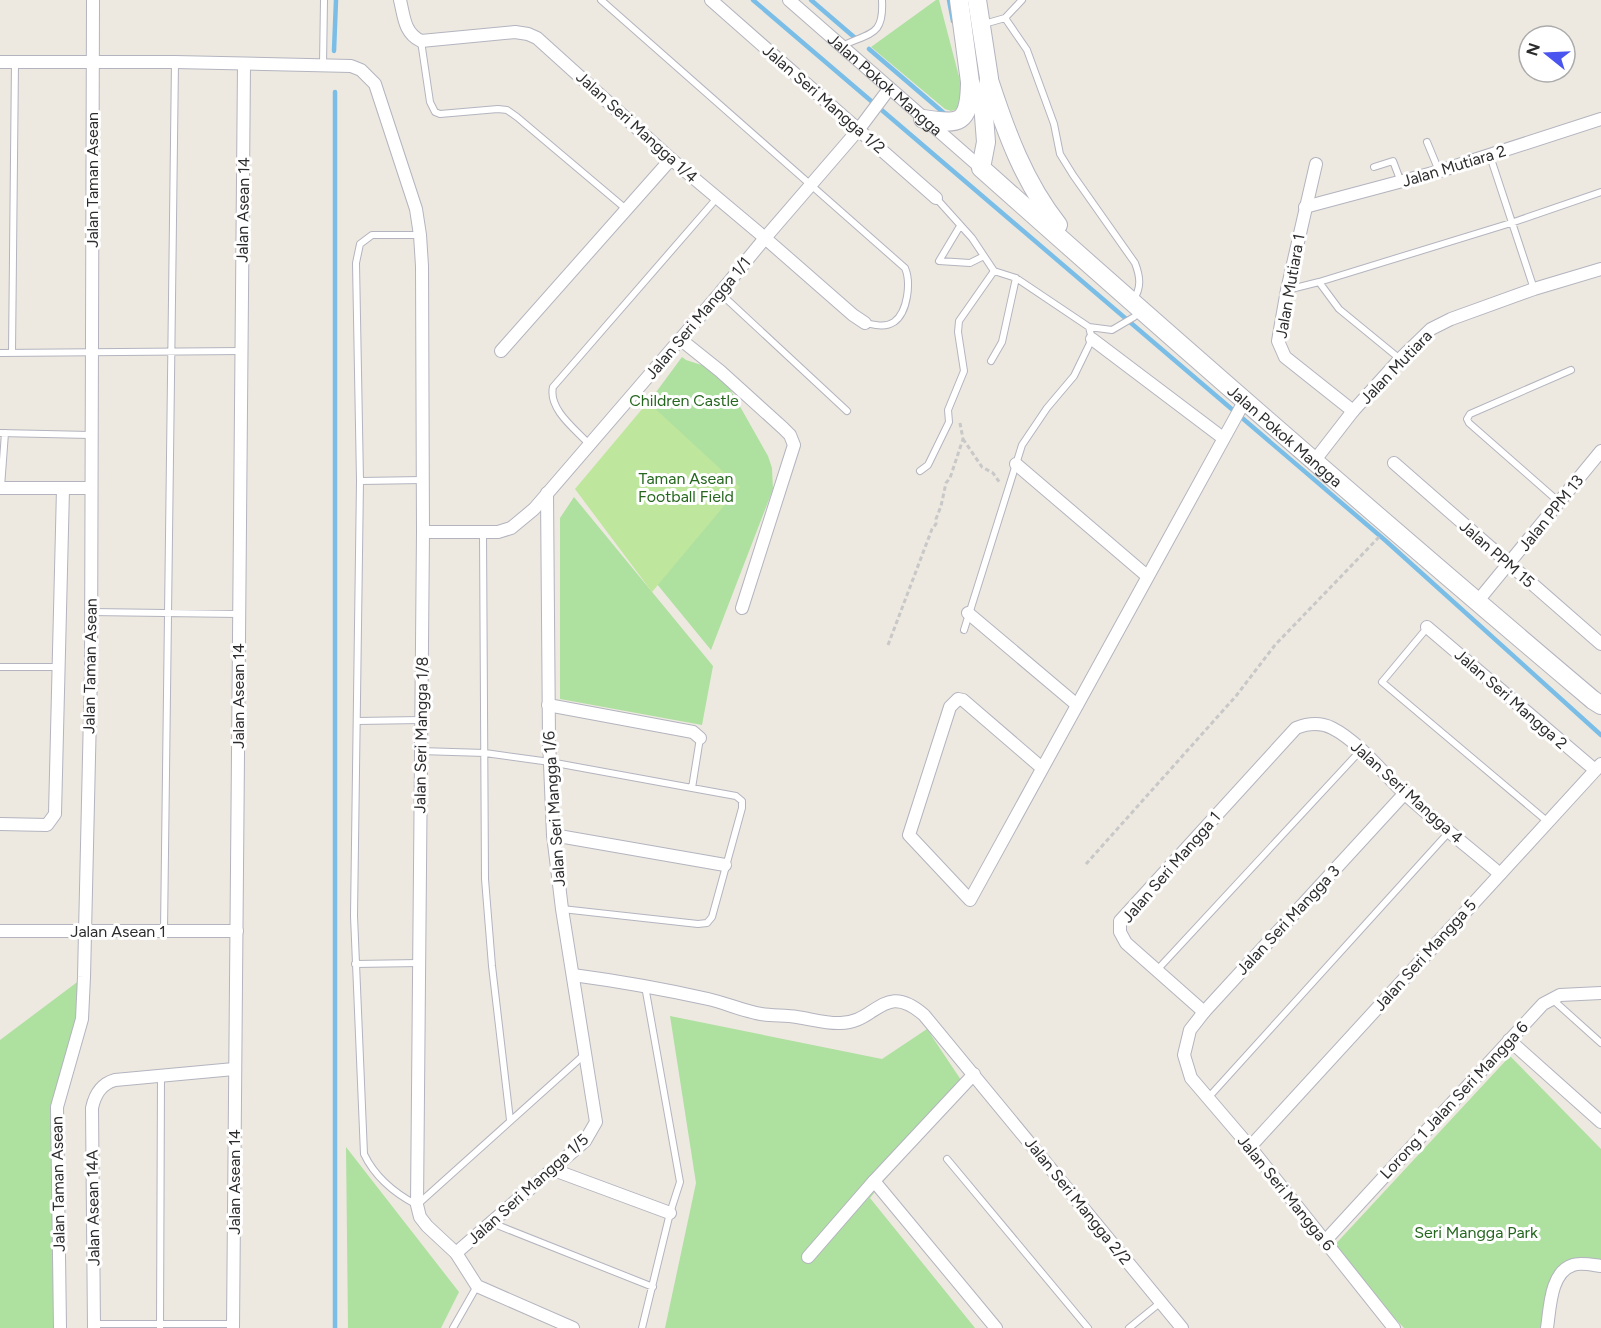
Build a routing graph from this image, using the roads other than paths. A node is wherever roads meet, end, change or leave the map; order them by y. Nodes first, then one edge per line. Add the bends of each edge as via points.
1 (93, 0) edge
2 (324, 0) edge
3 (400, 0) edge
4 (601, 0) edge
5 (711, 0) edge
6 (789, 0) edge
7 (882, 0) edge
8 (959, 0) edge
9 (977, 0) edge
10 (1015, 0) edge
11 (1022, 0) edge
12 (1014, 9) junction
13 (1005, 18) junction
14 (981, 25) junction
15 (421, 41) junction
16 (842, 46) junction
17 (0, 62) edge
18 (15, 62) junction
19 (92, 62) junction
20 (175, 62) junction
21 (244, 64) junction
22 (322, 64) junction
23 (989, 78) junction
24 (970, 82) junction
25 (885, 94) junction
26 (983, 103) junction
27 (923, 119) junction
28 (1601, 119) edge
29 (859, 129) junction
30 (1427, 142) dead end
31 (1490, 156) junction
32 (671, 159) junction
33 (1316, 164) dead end
34 (1374, 167) dead end
35 (981, 168) junction
36 (1440, 171) junction
37 (1401, 182) junction
38 (810, 185) junction
39 (1601, 192) edge
40 (717, 198) junction
41 (936, 198) joint
42 (1305, 207) junction
43 (626, 210) junction
44 (1511, 223) junction
45 (960, 226) junction
46 (420, 235) junction
47 (765, 238) junction
48 (984, 256) junction
49 (1086, 262) junction
50 (1601, 269) edge
51 (994, 271) junction
52 (1016, 278) junction
53 (1318, 282) junction
54 (1534, 289) junction
55 (1287, 290) junction
56 (720, 294) junction
57 (1135, 310) junction
58 (865, 323) joint
59 (1090, 333) junction
60 (680, 339) junction
61 (242, 351) junction
62 (501, 351) dead end
63 (170, 352) junction
64 (0, 353) edge
65 (12, 353) junction
66 (92, 354) junction
67 (1400, 359) junction
68 (990, 361) dead end
69 (1571, 370) dead end
70 (847, 411) dead end
71 (1239, 411) junction
72 (1353, 411) junction
73 (2, 433) edge
74 (90, 435) junction
75 (1223, 438) junction
76 (589, 444) junction
77 (1601, 451) edge
78 (1315, 460) junction
79 (1016, 464) junction
80 (1394, 464) dead end
81 (920, 471) dead end
82 (423, 480) junction
83 (360, 481) junction
84 (1, 488) edge
85 (90, 488) junction
86 (63, 489) junction
87 (548, 493) junction
88 (1560, 502) junction
89 (423, 532) junction
90 (483, 533) junction
91 (1509, 564) junction
92 (1148, 576) junction
93 (1477, 602) junction
94 (742, 608) dead end
95 (91, 612) junction
96 (170, 614) junction
97 (239, 614) junction
98 (968, 614) junction
99 (1428, 627) joint
100 (964, 630) dead end
101 (1601, 644) edge
102 (0, 667) edge
103 (59, 668) junction
104 (548, 705) junction
105 (1077, 705) junction
106 (1598, 705) edge
107 (421, 720) junction
108 (357, 721) junction
109 (1308, 723) joint
110 (700, 738) joint
111 (1361, 750) junction
112 (420, 751) junction
113 (485, 753) junction
114 (550, 762) junction
115 (1598, 767) edge
116 (1042, 768) junction
117 (692, 788) junction
118 (1405, 793) junction
119 (1548, 822) junction
120 (0, 824) edge
121 (1450, 831) junction
122 (553, 835) junction
123 (725, 865) junction
124 (1500, 874) junction
125 (562, 909) junction
126 (0, 931) edge
127 (164, 931) junction
128 (237, 931) junction
129 (85, 932) junction
130 (419, 963) junction
131 (355, 964) junction
132 (1158, 969) junction
133 (573, 975) junction
134 (644, 985) junction
135 (1601, 993) edge
136 (1552, 998) junction
137 (1204, 1012) junction
138 (1509, 1040) junction
139 (1601, 1043) edge
140 (585, 1054) junction
141 (1184, 1055) joint
142 (234, 1069) junction
143 (161, 1074) junction
144 (974, 1074) junction
145 (1208, 1098) junction
146 (510, 1120) junction
147 (596, 1122) joint
148 (1601, 1122) edge
149 (1250, 1148) junction
150 (947, 1159) dead end
151 (554, 1170) junction
152 (874, 1181) junction
153 (417, 1205) junction
154 (670, 1214) junction
155 (492, 1223) junction
156 (1325, 1241) junction
157 (456, 1254) junction
158 (808, 1257) dead end
159 (1601, 1266) edge
160 (477, 1286) junction
161 (653, 1287) junction
162 (1161, 1302) junction
163 (94, 1326) edge
164 (160, 1326) edge
165 (233, 1326) edge
166 (60, 1328) edge
167 (453, 1328) edge
168 (573, 1328) edge
169 (642, 1328) edge
170 (996, 1328) edge
171 (1088, 1328) edge
172 (1129, 1328) edge
173 (1182, 1328) edge
174 (1394, 1328) edge
175 (1547, 1328) edge

1 - 19 street, Jalan Taman Asean
2 - 22 lane
3 - 15 street via 407,29
4 - 38 lane
5 - 29 street, Jalan Seri Mangga 1/2
6 - 16 street, Jalan Pokok Mangga
7 - 16 lane via 878,28
8 - 24 street
9 - 14 street
10 - 12 lane
11 - 12 lane
12 - 13 lane
13 - 14 lane
13 - 57 lane via 1027,50 1054,124 1060,154 1135,263 1139,284
14 - 23 street
15 - 32 street, Jalan Seri Mangga 1/4 via 515,32 537,38
15 - 43 lane via 435,112 507,110
16 - 25 street, Jalan Pokok Mangga
17 - 18 street
18 - 19 street
18 - 65 lane
19 - 20 street
19 - 66 street, Jalan Taman Asean
20 - 21 street
20 - 63 lane
21 - 22 street
21 - 61 street, Jalan Asean 14
22 - 46 street, Jalan Seri Mangga 1/8 via 351,66 375,84 416,209
23 - 26 street
23 - 49 street via 1022,169 1043,207
24 - 26 street via 975,98
24 - 27 street via 970,103 961,119
25 - 27 street, Jalan Pokok Mangga
25 - 29 street, Jalan Seri Mangga 1/1
26 - 35 street via 986,142
27 - 35 street, Jalan Pokok Mangga
28 - 31 street, Jalan Mutiara 2
29 - 38 street, Jalan Seri Mangga 1/1
29 - 41 street, Jalan Seri Mangga 1/2
30 - 36 lane
31 - 36 street, Jalan Mutiara 2
31 - 44 lane
32 - 40 street, Jalan Seri Mangga 1/4
32 - 43 street
33 - 42 street, Jalan Mutiara 1
34 - 37 lane via 1393,161
35 - 49 street, Jalan Pokok Mangga
36 - 37 street, Jalan Mutiara 2
37 - 42 street, Jalan Mutiara 2
38 - 47 street, Jalan Seri Mangga 1/1
38 - 58 lane via 896,258 910,279 901,313 894,322 880,327
39 - 44 lane
40 - 47 street, Jalan Seri Mangga 1/4
40 - 76 lane via 553,387 553,404
41 - 45 lane
42 - 55 street, Jalan Mutiara 1
43 - 62 street
44 - 53 lane
44 - 54 lane
45 - 48 lane
45 - 48 lane via 939,261 970,263
46 - 82 street, Jalan Seri Mangga 1/8
46 - 83 lane via 372,235 360,244 358,252
47 - 56 street, Jalan Seri Mangga 1/1
47 - 58 street, Jalan Seri Mangga 1/4
48 - 51 lane
49 - 57 street, Jalan Pokok Mangga
50 - 54 street, Jalan Mutiara
51 - 52 lane
51 - 81 lane via 959,321 964,371 948,410 949,422 928,465
52 - 59 lane
52 - 68 lane via 1002,342
53 - 55 lane
53 - 67 lane via 1339,309
54 - 67 street, Jalan Mutiara via 1441,323
55 - 72 street, Jalan Mutiara 1 via 1279,331 1281,350
56 - 60 street, Jalan Seri Mangga 1/1
56 - 70 lane
57 - 59 lane via 1112,330
57 - 71 street, Jalan Pokok Mangga
59 - 75 street
59 - 79 lane via 1074,376 1035,424
60 - 76 street, Jalan Seri Mangga 1/1
60 - 94 street via 783,428 794,445
61 - 63 lane
61 - 97 street, Jalan Asean 14
63 - 66 lane
63 - 96 lane
64 - 65 lane
65 - 66 lane
66 - 74 street, Jalan Taman Asean
67 - 72 street, Jalan Mutiara
69 - 88 lane via 1467,418
71 - 75 street
71 - 78 street, Jalan Pokok Mangga
72 - 78 street, Jalan Mutiara
73 - 74 lane
73 - 84 lane
74 - 85 street, Jalan Taman Asean
75 - 92 street
76 - 87 street, Jalan Seri Mangga 1/1
77 - 88 street, Jalan PPM 13
78 - 93 street, Jalan Pokok Mangga
79 - 92 street
79 - 98 lane
80 - 91 street, Jalan PPM 15
82 - 83 lane
82 - 89 street, Jalan Seri Mangga 1/8
83 - 108 lane
84 - 86 street
85 - 86 street
85 - 95 street, Jalan Taman Asean
86 - 103 street
87 - 90 street, Jalan Seri Mangga 1/1 via 511,528
87 - 104 street, Jalan Seri Mangga 1/6
88 - 91 street, Jalan PPM 13
89 - 90 street, Jalan Seri Mangga 1/1
89 - 107 street, Jalan Seri Mangga 1/8
90 - 113 lane
91 - 93 street, Jalan PPM 13
91 - 101 street, Jalan PPM 15
92 - 105 street
93 - 106 street, Jalan Pokok Mangga
95 - 96 lane
95 - 129 street, Jalan Taman Asean
96 - 97 lane
96 - 127 lane
97 - 128 street, Jalan Asean 14
98 - 100 lane
98 - 105 street
99 - 115 street, Jalan Seri Mangga 2
99 - 119 lane via 1382,682
102 - 103 lane
103 - 120 street via 55,814 47,825
104 - 110 street via 693,732
104 - 114 street, Jalan Seri Mangga 1/6
105 - 116 street
107 - 108 lane
107 - 112 street, Jalan Seri Mangga 1/8
108 - 131 lane
109 - 111 street, Jalan Seri Mangga 4 via 1333,728
109 - 132 street, Jalan Seri Mangga 1 via 1296,728 1120,921 1126,943
110 - 117 lane
111 - 118 street, Jalan Seri Mangga 4
111 - 132 lane
112 - 113 lane
112 - 130 street, Jalan Seri Mangga 1/8
113 - 114 lane
113 - 146 lane via 488,925
114 - 117 lane
114 - 122 street, Jalan Seri Mangga 1/6
115 - 119 street, Jalan Seri Mangga 5
116 - 116 street via 976,890 970,900 909,835 950,707 958,699 963,700
117 - 123 lane via 736,796 742,801
118 - 121 street, Jalan Seri Mangga 4
118 - 137 street, Jalan Seri Mangga 3
119 - 124 street, Jalan Seri Mangga 5
121 - 124 street, Jalan Seri Mangga 4
121 - 145 lane
122 - 123 street
122 - 125 street, Jalan Seri Mangga 1/6
123 - 125 lane via 707,923
124 - 149 street, Jalan Seri Mangga 5
125 - 133 street, Jalan Seri Mangga 1/6
126 - 129 street, Jalan Asean 1
127 - 128 street, Jalan Asean 1
127 - 129 street, Jalan Asean 1
128 - 142 street, Jalan Asean 14
129 - 166 street, Jalan Taman Asean via 82,1019 57,1107
130 - 131 lane
130 - 153 street, Jalan Seri Mangga 1/8
131 - 153 lane via 364,1154 395,1193
132 - 137 street, Jalan Seri Mangga 1
133 - 134 street, Jalan Seri Mangga 2/2
133 - 140 street, Jalan Seri Mangga 1/6
134 - 144 street, Jalan Seri Mangga 2/2 via 760,1014 840,1023 855,1021 882,1004 905,1002 924,1015
134 - 154 lane via 679,1171 680,1182
135 - 136 street
136 - 138 street, Lorong 1 Jalan Seri Mangga 6
136 - 139 lane
137 - 141 street, Jalan Seri Mangga 3 via 1190,1030
138 - 148 street
138 - 156 street, Lorong 1 Jalan Seri Mangga 6
140 - 146 lane
140 - 147 street, Jalan Seri Mangga 1/6
141 - 145 street, Jalan Seri Mangga 6 via 1191,1078
142 - 143 street
142 - 165 street, Jalan Asean 14
143 - 163 street, Jalan Asean 14A via 115,1080 94,1097
143 - 164 lane
144 - 152 street
144 - 162 street, Jalan Seri Mangga 2/2
145 - 149 street, Jalan Seri Mangga 6
146 - 153 lane
147 - 151 street, Jalan Seri Mangga 1/5 via 585,1141
149 - 156 street, Jalan Seri Mangga 6
150 - 171 lane
151 - 154 street
151 - 155 street, Jalan Seri Mangga 1/5
152 - 158 street
152 - 170 street
153 - 157 street via 427,1226
154 - 161 lane
155 - 157 street, Jalan Seri Mangga 1/5
155 - 161 lane
156 - 174 street, Jalan Seri Mangga 6
157 - 160 street
159 - 175 street via 1573,1264 1561,1273 1554,1288
160 - 167 lane
160 - 168 street
161 - 169 lane
162 - 172 lane
162 - 173 street, Jalan Seri Mangga 2/2
163 - 164 lane
164 - 165 lane

